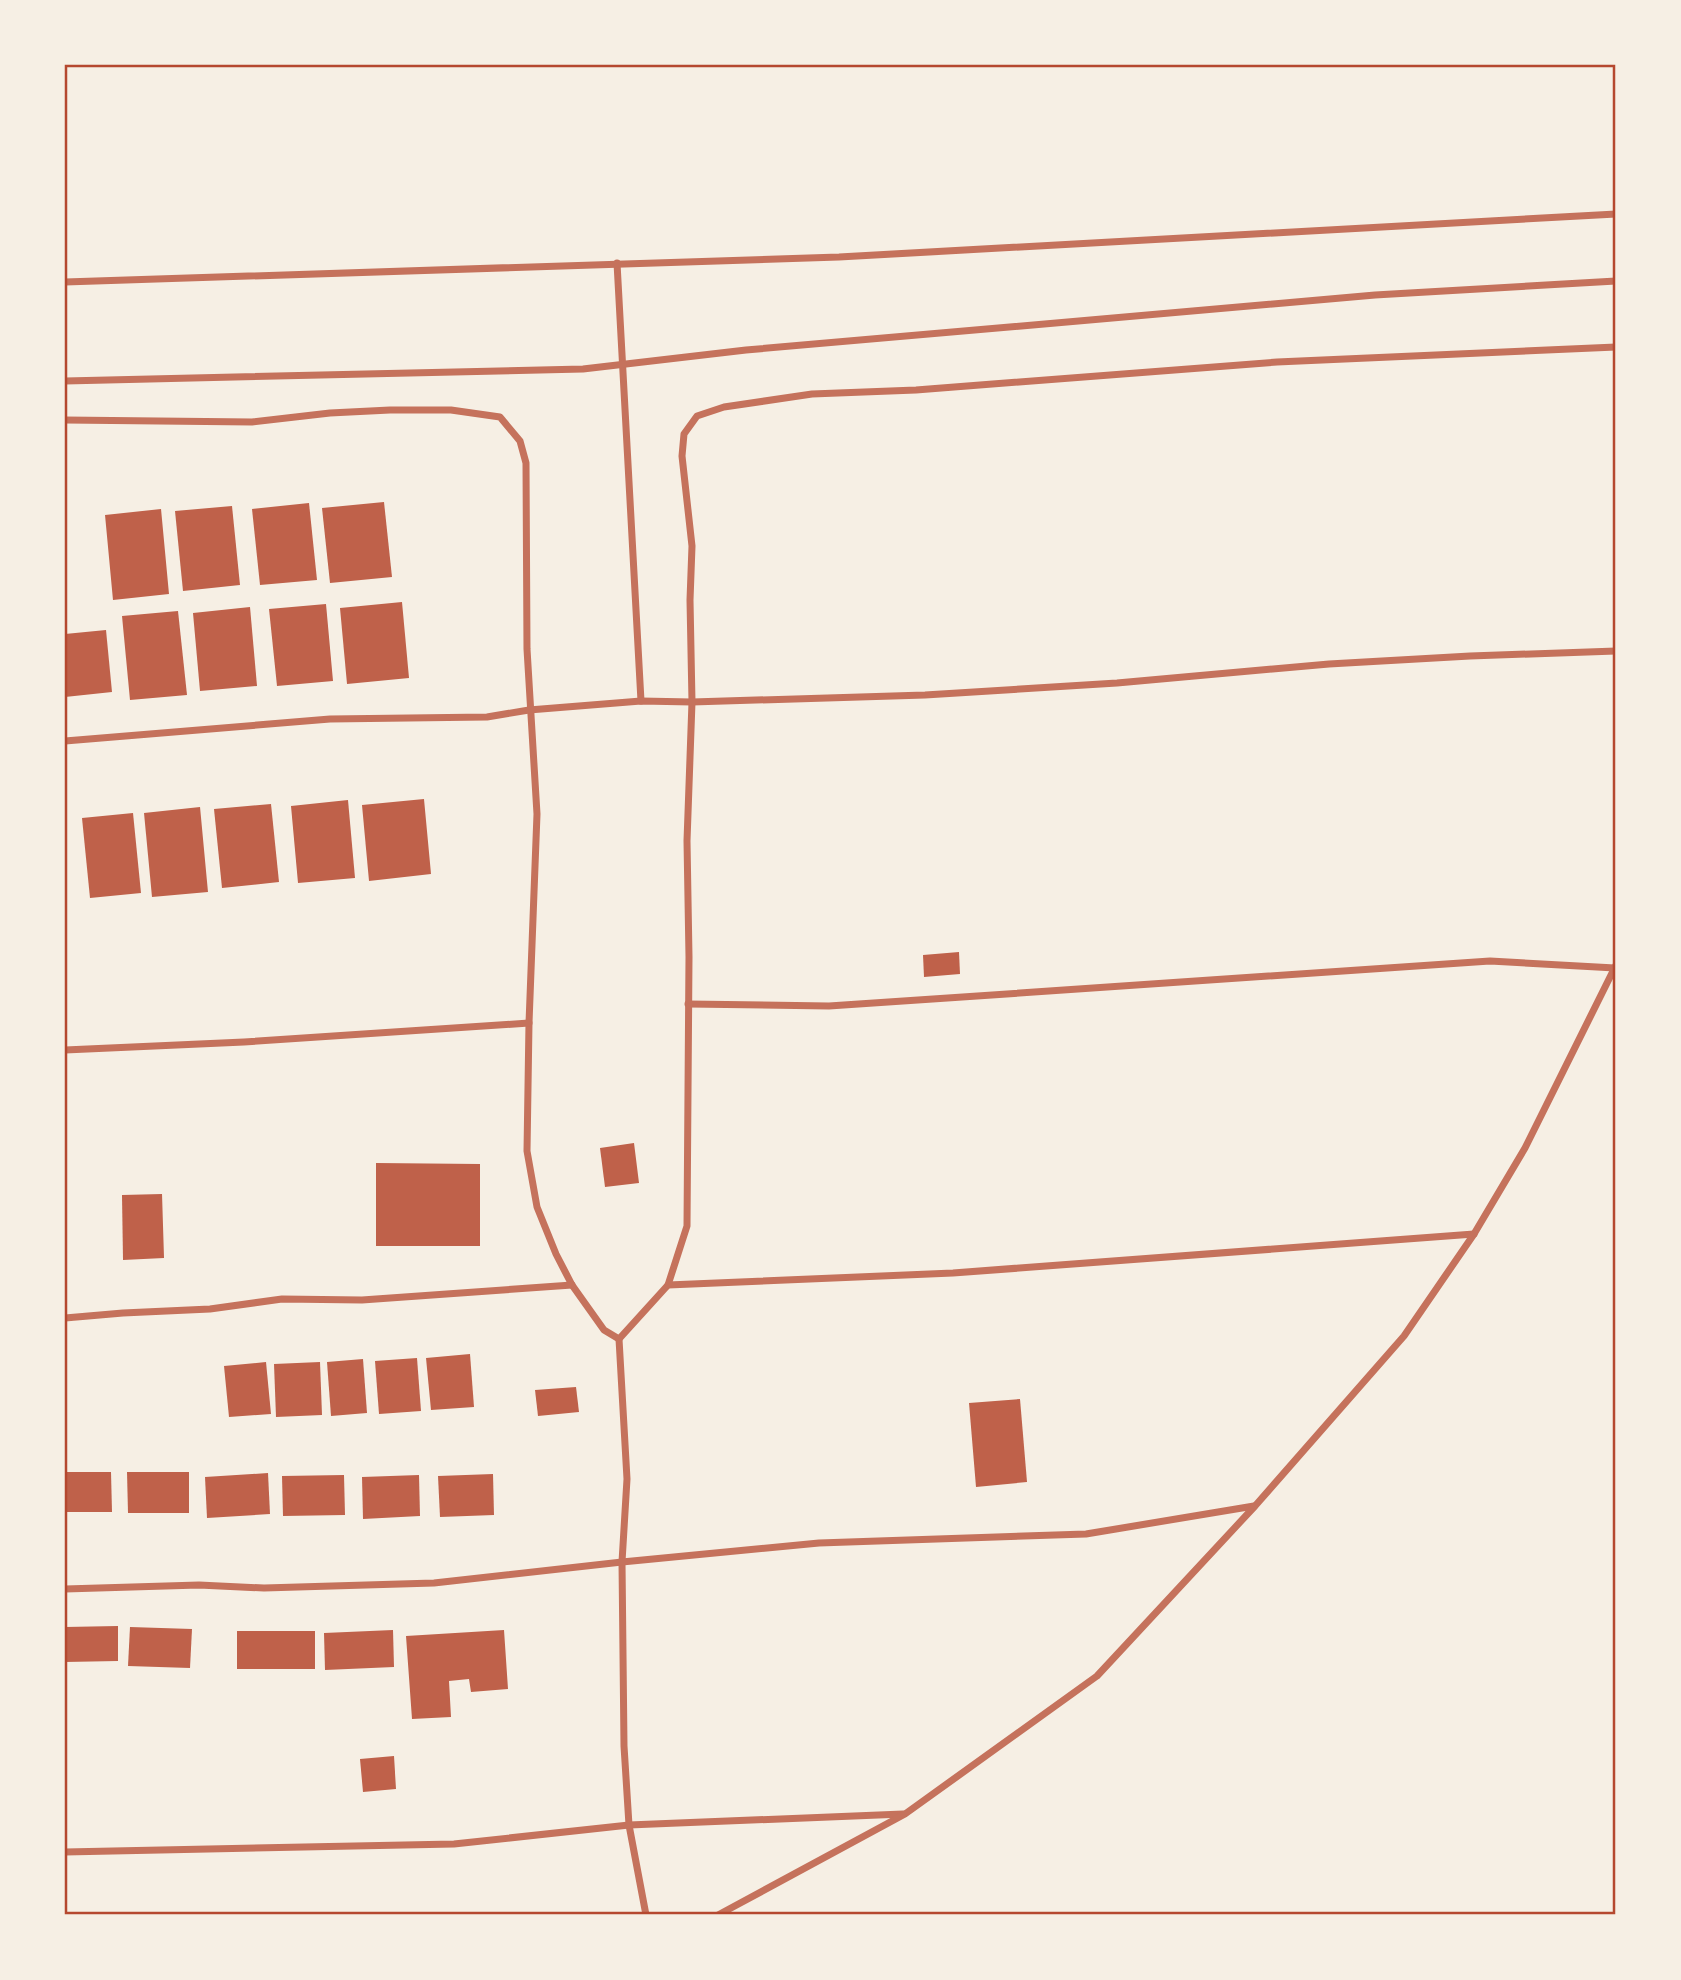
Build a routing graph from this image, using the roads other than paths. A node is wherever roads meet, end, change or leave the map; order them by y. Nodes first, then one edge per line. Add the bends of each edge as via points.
1 (1616, 214) edge
2 (617, 264) junction
3 (1616, 281) edge
4 (65, 282) edge
5 (1616, 347) edge
6 (623, 364) junction
7 (65, 381) edge
8 (65, 420) edge
9 (1616, 651) edge
10 (641, 701) junction
11 (692, 702) junction
12 (529, 710) junction
13 (65, 741) edge
14 (1616, 967) edge
15 (688, 1004) junction
16 (529, 1023) junction
17 (65, 1050) edge
18 (1474, 1234) junction
19 (572, 1284) junction
20 (668, 1285) junction
21 (65, 1318) edge
22 (619, 1339) junction
23 (1255, 1506) junction
24 (622, 1562) junction
25 (65, 1589) edge
26 (905, 1814) junction
27 (629, 1825) junction
28 (65, 1852) edge
29 (646, 1915) edge
30 (719, 1915) edge

1 - 2 street via 839,257
2 - 4 street
2 - 6 street
3 - 6 street via 1375,295
5 - 11 street via 1277,362 812,394 724,407 697,416 684,434 682,456 692,546
6 - 7 street via 583,369
6 - 10 street
8 - 12 street via 252,422 390,410 500,417 520,441 526,463
9 - 11 street via 1329,664 925,695
10 - 11 street
10 - 12 street
11 - 15 street
12 - 13 street via 487,717 330,719
12 - 16 street via 537,814
14 - 15 street via 1490,961 829,1006
14 - 18 street via 1525,1147
15 - 20 street via 687,1226
16 - 17 street
16 - 19 street via 527,1151 537,1207
18 - 20 street via 953,1273
18 - 23 street via 1404,1336
19 - 21 street via 362,1300 282,1299 210,1309
19 - 22 street via 604,1330
20 - 22 street
22 - 24 street via 626,1479
23 - 24 street via 1086,1534 819,1543
23 - 26 street via 1097,1676
24 - 25 street via 434,1583
24 - 27 street
26 - 27 street
26 - 30 street
27 - 28 street via 454,1844
27 - 29 street

